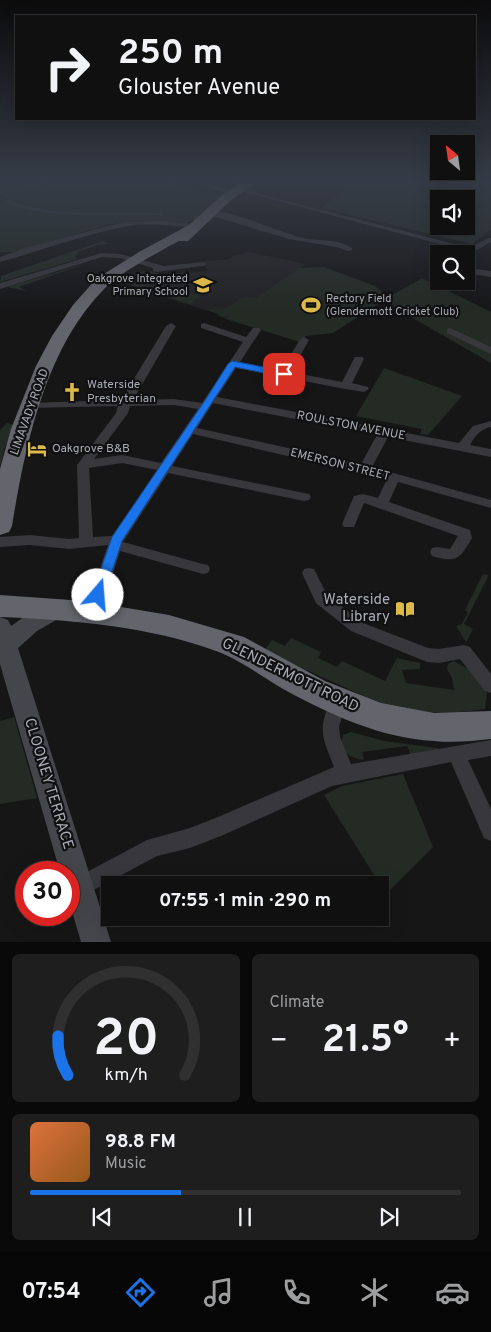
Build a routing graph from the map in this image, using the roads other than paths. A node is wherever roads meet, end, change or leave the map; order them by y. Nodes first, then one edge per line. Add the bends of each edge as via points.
1 (126, 224) edge
2 (170, 224) edge
3 (199, 224) edge
4 (249, 224) edge
5 (367, 224) edge
6 (195, 227) junction
7 (491, 240) edge
8 (450, 245) edge
9 (475, 248) edge
10 (349, 249) dead end
11 (0, 260) edge
12 (137, 263) junction
13 (203, 264) dead end
14 (475, 271) edge
15 (491, 274) edge
16 (0, 286) edge
17 (171, 326) dead end
18 (204, 326) dead end
19 (64, 332) junction
20 (450, 332) dead end
21 (304, 340) dead end
22 (491, 351) edge
23 (359, 360) dead end
24 (232, 364) junction
25 (284, 374) junction
26 (346, 386) junction
27 (364, 390) dead end
28 (125, 403) junction
29 (208, 403) junction
30 (30, 405) junction
31 (491, 424) edge
32 (189, 430) junction
33 (384, 432) junction
34 (463, 448) junction
35 (491, 453) edge
36 (83, 465) junction
37 (164, 469) junction
38 (366, 469) junction
39 (394, 478) junction
40 (304, 497) dead end
41 (382, 504) junction
42 (491, 504) edge
43 (349, 524) dead end
44 (0, 526) edge
45 (86, 541) junction
46 (0, 542) edge
47 (116, 543) junction
48 (437, 552) dead end
49 (203, 569) dead end
50 (309, 573) dead end
51 (0, 606) edge
52 (57, 609) junction
53 (93, 612) junction
54 (5, 655) edge
55 (491, 686) edge
56 (338, 703) junction
57 (491, 725) edge
58 (491, 748) edge
59 (456, 753) junction
60 (346, 774) junction
61 (491, 831) edge
62 (71, 861) edge
63 (80, 886) edge
64 (80, 890) edge
65 (96, 942) edge

1 - 11 street
2 - 6 street
3 - 6 highway, LIMAVADY ROAD
4 - 10 street
5 - 8 street
6 - 12 highway, LIMAVADY ROAD
6 - 12 highway, LIMAVADY ROAD via 180,240
7 - 9 street
12 - 13 street via 157,270
12 - 16 street via 95,257
12 - 19 highway, LIMAVADY ROAD
12 - 19 highway, LIMAVADY ROAD via 102,283 74,315
14 - 15 street
17 - 28 street
18 - 24 street via 253,336
19 - 30 highway, LIMAVADY ROAD
20 - 22 street
21 - 25 street
23 - 26 street
24 - 25 street
24 - 29 street
25 - 26 street
26 - 27 street
28 - 29 street, ROULSTON AVENUE
28 - 30 street, ROULSTON AVENUE
28 - 36 street via 122,413
29 - 32 street
29 - 33 street, ROULSTON AVENUE
30 - 44 highway, LIMAVADY ROAD via 7,481
31 - 34 street via 484,424 469,434
32 - 37 street
32 - 38 street, EMERSON STREET
33 - 34 street, ROULSTON AVENUE
33 - 38 street
34 - 35 street, ROULSTON AVENUE
36 - 37 street via 122,459
36 - 45 street
37 - 40 street
37 - 47 street
38 - 39 street, EMERSON STREET
39 - 41 street
39 - 42 street, EMERSON STREET
41 - 43 street via 359,499
41 - 48 street via 465,533 453,555
45 - 46 street via 70,544 30,540
45 - 47 street
47 - 49 street
47 - 53 street
50 - 55 street via 320,599 357,627 427,655 464,652
51 - 52 highway, GLENDERMOTT ROAD
52 - 53 highway, GLENDERMOTT ROAD
52 - 54 main road via 13,636
53 - 56 highway, GLENDERMOTT ROAD via 169,625 227,643
54 - 62 main road, CLOONEY TERRACE
56 - 57 highway, GLENDERMOTT ROAD via 392,721 434,727
56 - 60 street via 330,726 331,737
58 - 59 street
59 - 60 street
59 - 61 street
60 - 63 street via 331,777 198,835 154,847
64 - 65 main road, CLOONEY TERRACE

